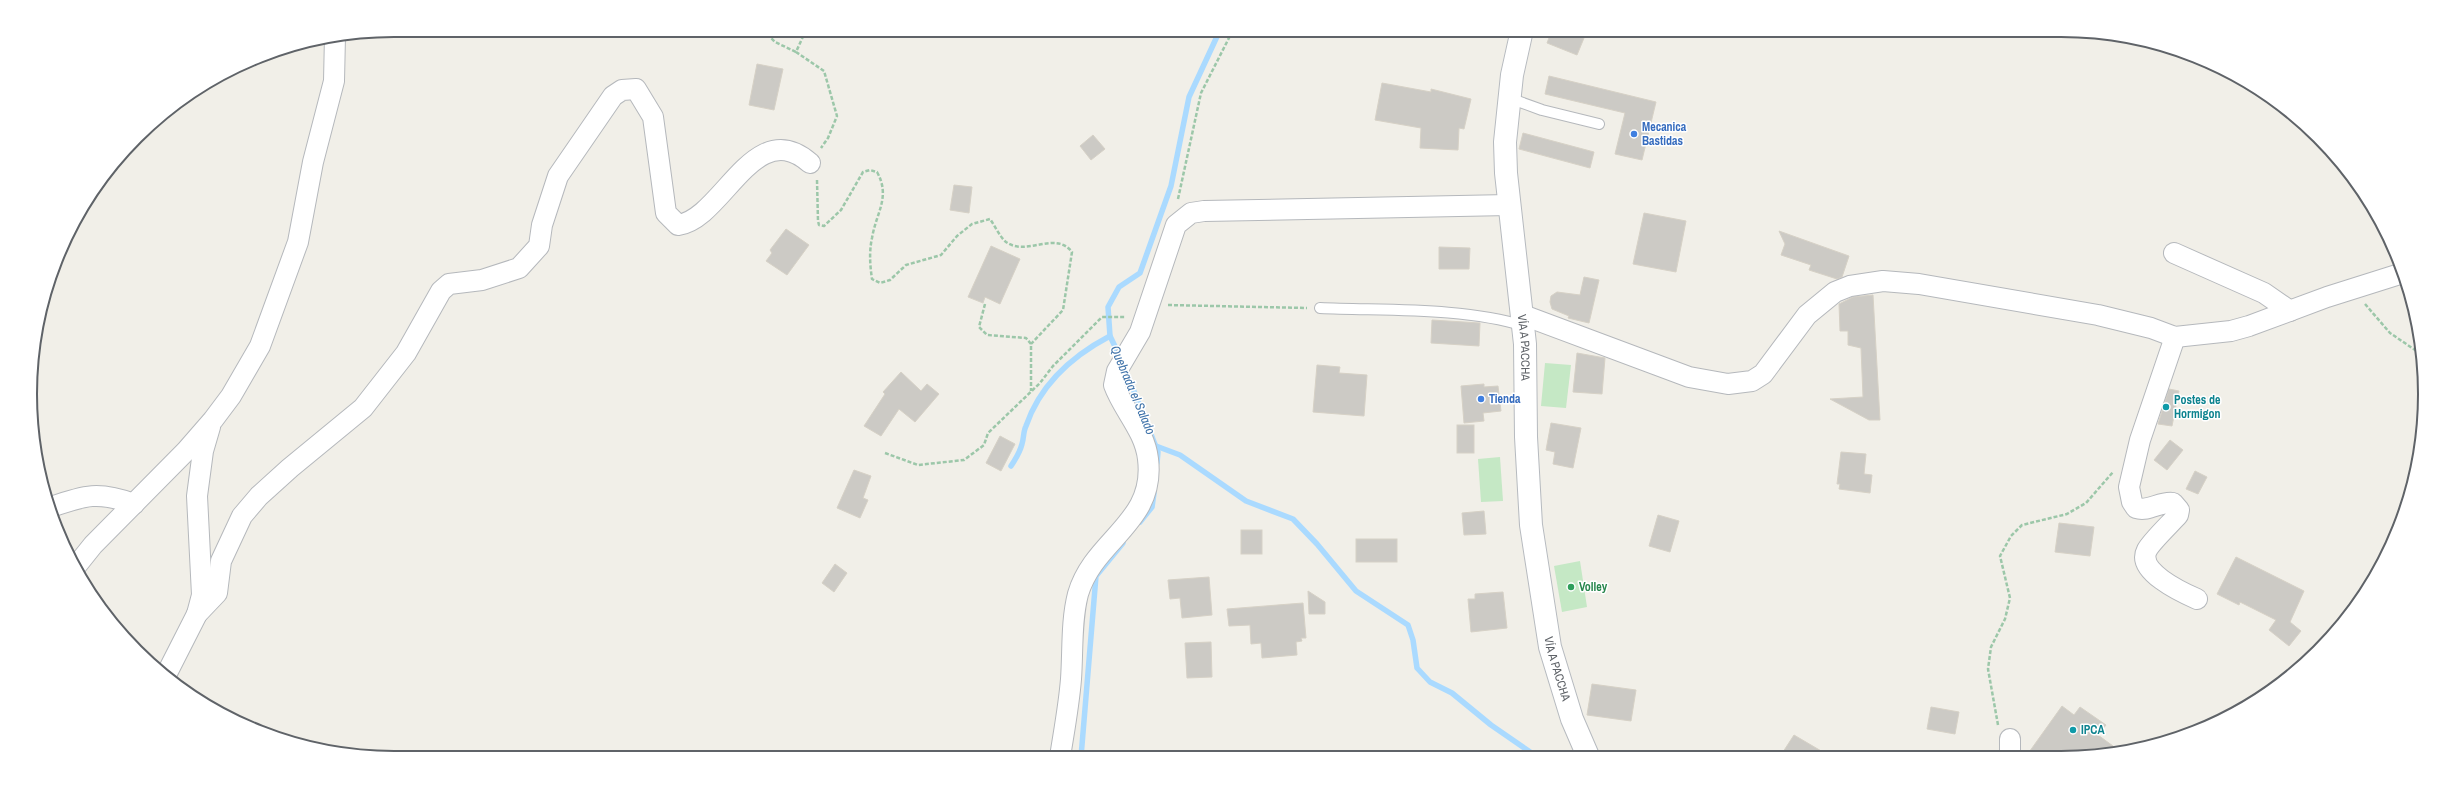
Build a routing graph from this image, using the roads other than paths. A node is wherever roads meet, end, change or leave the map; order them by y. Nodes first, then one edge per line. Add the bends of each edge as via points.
1 (1521, 37) edge
2 (335, 42) edge
3 (1509, 98) junction
4 (1599, 124) dead end
5 (810, 163) road end
6 (1509, 205) junction
7 (2174, 253) dead end
8 (2397, 275) edge
9 (1320, 308) road end
10 (2290, 311) junction
11 (1523, 320) junction
12 (2175, 337) junction
13 (213, 420) junction
14 (134, 504) junction
15 (55, 506) edge
16 (79, 562) edge
17 (2197, 599) dead end
18 (197, 614) junction
19 (169, 670) edge
20 (1061, 751) edge
21 (1586, 751) edge

1 - 3 main road, VÍA A PACCHA
2 - 13 street via 334,81 313,162 298,242 260,346 231,396
3 - 4 lane via 1542,110
3 - 6 main road, VÍA A PACCHA via 1505,142
5 - 18 street via 804,158 784,151 765,153 752,161 701,215 687,224 678,225 666,213 653,117 636,89 622,90 613,96 558,176 542,225 539,246 519,268 482,280 449,284 441,291 406,353 362,408 290,468 259,496 242,516 221,561 217,593
6 - 11 main road, VÍA A PACCHA
6 - 20 street via 1204,211 1191,213 1176,225 1140,332 1117,371 1114,385 1135,423 1148,458 1147,491 1135,516 1088,569 1078,594 1071,680
7 - 10 street via 2264,293
8 - 10 street
9 - 11 lane
10 - 12 street via 2231,331
11 - 12 street via 1689,376 1728,384 1752,381 1764,374 1807,315 1835,292 1850,286 1883,281 1919,284 2098,315 2151,328
11 - 21 main road, VÍA A PACCHA via 1531,525 1550,646 1572,719
12 - 17 street via 2138,448 2129,487 2136,508 2141,510 2163,502 2173,503 2179,510 2178,515 2147,550 2146,563 2160,578
13 - 14 street
13 - 18 street via 203,451 197,496 202,595
14 - 15 street via 112,496 96,495
14 - 16 street
18 - 19 street

